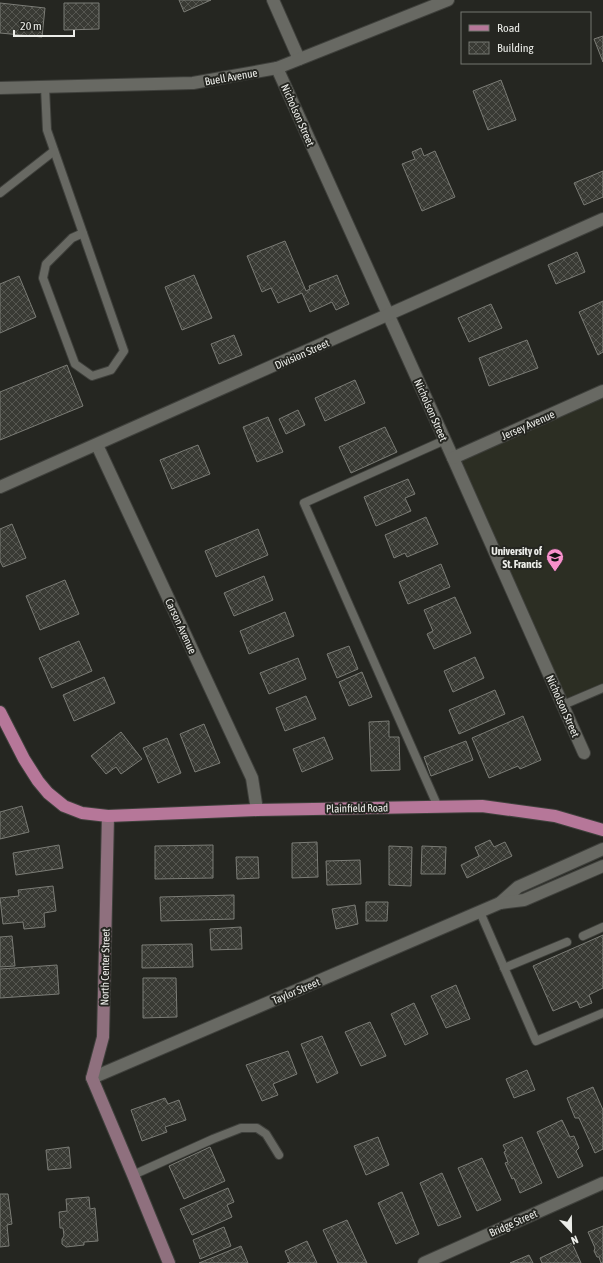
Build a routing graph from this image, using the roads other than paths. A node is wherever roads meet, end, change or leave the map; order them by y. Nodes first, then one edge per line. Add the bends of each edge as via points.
1 (273, 0) edge
2 (448, 0) edge
3 (299, 59) junction
4 (277, 68) junction
5 (45, 87) junction
6 (0, 88) edge
7 (54, 151) junction
8 (0, 193) edge
9 (603, 219) edge
10 (83, 233) junction
11 (389, 315) junction
12 (603, 391) edge
13 (445, 440) junction
14 (97, 445) junction
15 (453, 458) junction
16 (0, 488) edge
17 (603, 688) edge
18 (563, 706) junction
19 (0, 712) edge
20 (584, 753) dead end
21 (438, 807) junction
22 (257, 810) junction
23 (108, 816) junction
24 (603, 830) edge
25 (603, 849) edge
26 (603, 866) edge
27 (500, 903) junction
28 (480, 912) junction
29 (603, 927) edge
30 (583, 936) dead end
31 (568, 942) dead end
32 (504, 968) junction
33 (603, 1013) edge
34 (92, 1078) junction
35 (278, 1155) dead end
36 (133, 1176) junction
37 (602, 1185) edge
38 (169, 1263) edge
39 (424, 1263) edge

1 - 3 street
2 - 3 street, Buell Avenue
3 - 4 street, Buell Avenue
4 - 5 street, Buell Avenue via 194,83
4 - 11 street, Nicholson Street
5 - 6 street, Buell Avenue
5 - 7 lane via 47,130
7 - 8 lane
7 - 10 lane
9 - 11 street, Division Street
10 - 10 lane via 124,351 111,370 92,376 75,364 43,278 46,264 72,238
11 - 13 street, Nicholson Street
11 - 14 street, Division Street
12 - 15 street, Jersey Avenue
13 - 15 street, Nicholson Street
13 - 21 lane via 304,503
14 - 16 street, Division Street
14 - 22 street, Carson Avenue via 252,778
15 - 18 street, Nicholson Street
17 - 18 lane
18 - 20 street, Nicholson Street
19 - 23 main road via 24,759 48,793 64,806 82,813
21 - 22 main road, Plainfield Road
21 - 24 main road, Plainfield Road via 482,806 555,816
22 - 23 main road, Plainfield Road
23 - 34 street, North Center Street via 103,1037
25 - 27 street, Taylor Street via 518,887
26 - 27 street, Taylor Street via 524,900
27 - 28 street, Taylor Street
28 - 32 lane
28 - 34 street, Taylor Street
29 - 30 lane
31 - 32 lane
32 - 33 lane via 536,1041
34 - 36 street
35 - 36 lane via 266,1134 257,1128 241,1128
36 - 38 street
37 - 39 street, Bridge Street

